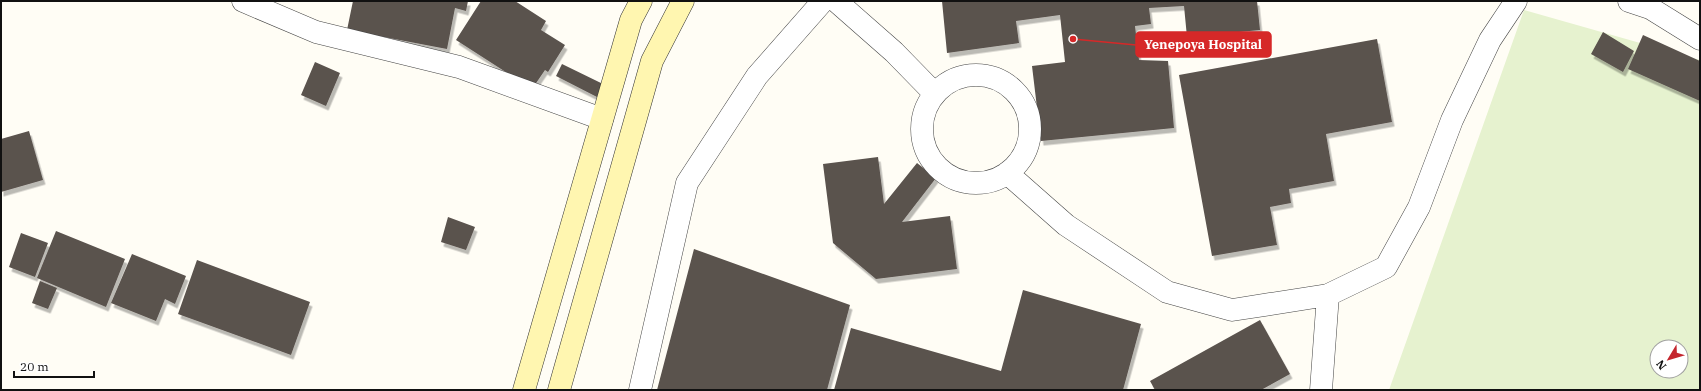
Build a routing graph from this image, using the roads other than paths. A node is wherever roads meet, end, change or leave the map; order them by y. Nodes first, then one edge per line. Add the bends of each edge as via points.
1 (243, 1) edge
2 (641, 1) edge
3 (683, 1) edge
4 (823, 1) edge
5 (1516, 1) edge
6 (1629, 1) edge
7 (842, 3) edge
8 (1700, 39) edge
9 (935, 94) junction
10 (602, 119) junction
11 (1007, 173) junction
12 (566, 242) junction
13 (597, 253) junction
14 (1328, 295) junction
15 (524, 390) edge
16 (559, 390) edge
17 (640, 390) edge
18 (1321, 390) edge

1 - 10 street via 316,32 459,67
2 - 10 main road via 631,20
3 - 13 main road via 652,62
4 - 17 street via 757,76 687,183
5 - 14 street via 1490,40 1452,120 1419,207 1386,267
6 - 8 street via 1650,8
7 - 9 street
9 - 11 street via 923,118 923,137 929,155 941,170 957,180 975,183 992,180
9 - 11 street via 941,86 958,78 976,74 993,77 1008,85 1020,97 1028,113 1028,146 1020,161
10 - 12 main road
11 - 14 street via 1066,225 1167,292 1232,310
12 - 13 main road
12 - 15 main road
13 - 16 main road
14 - 18 street

